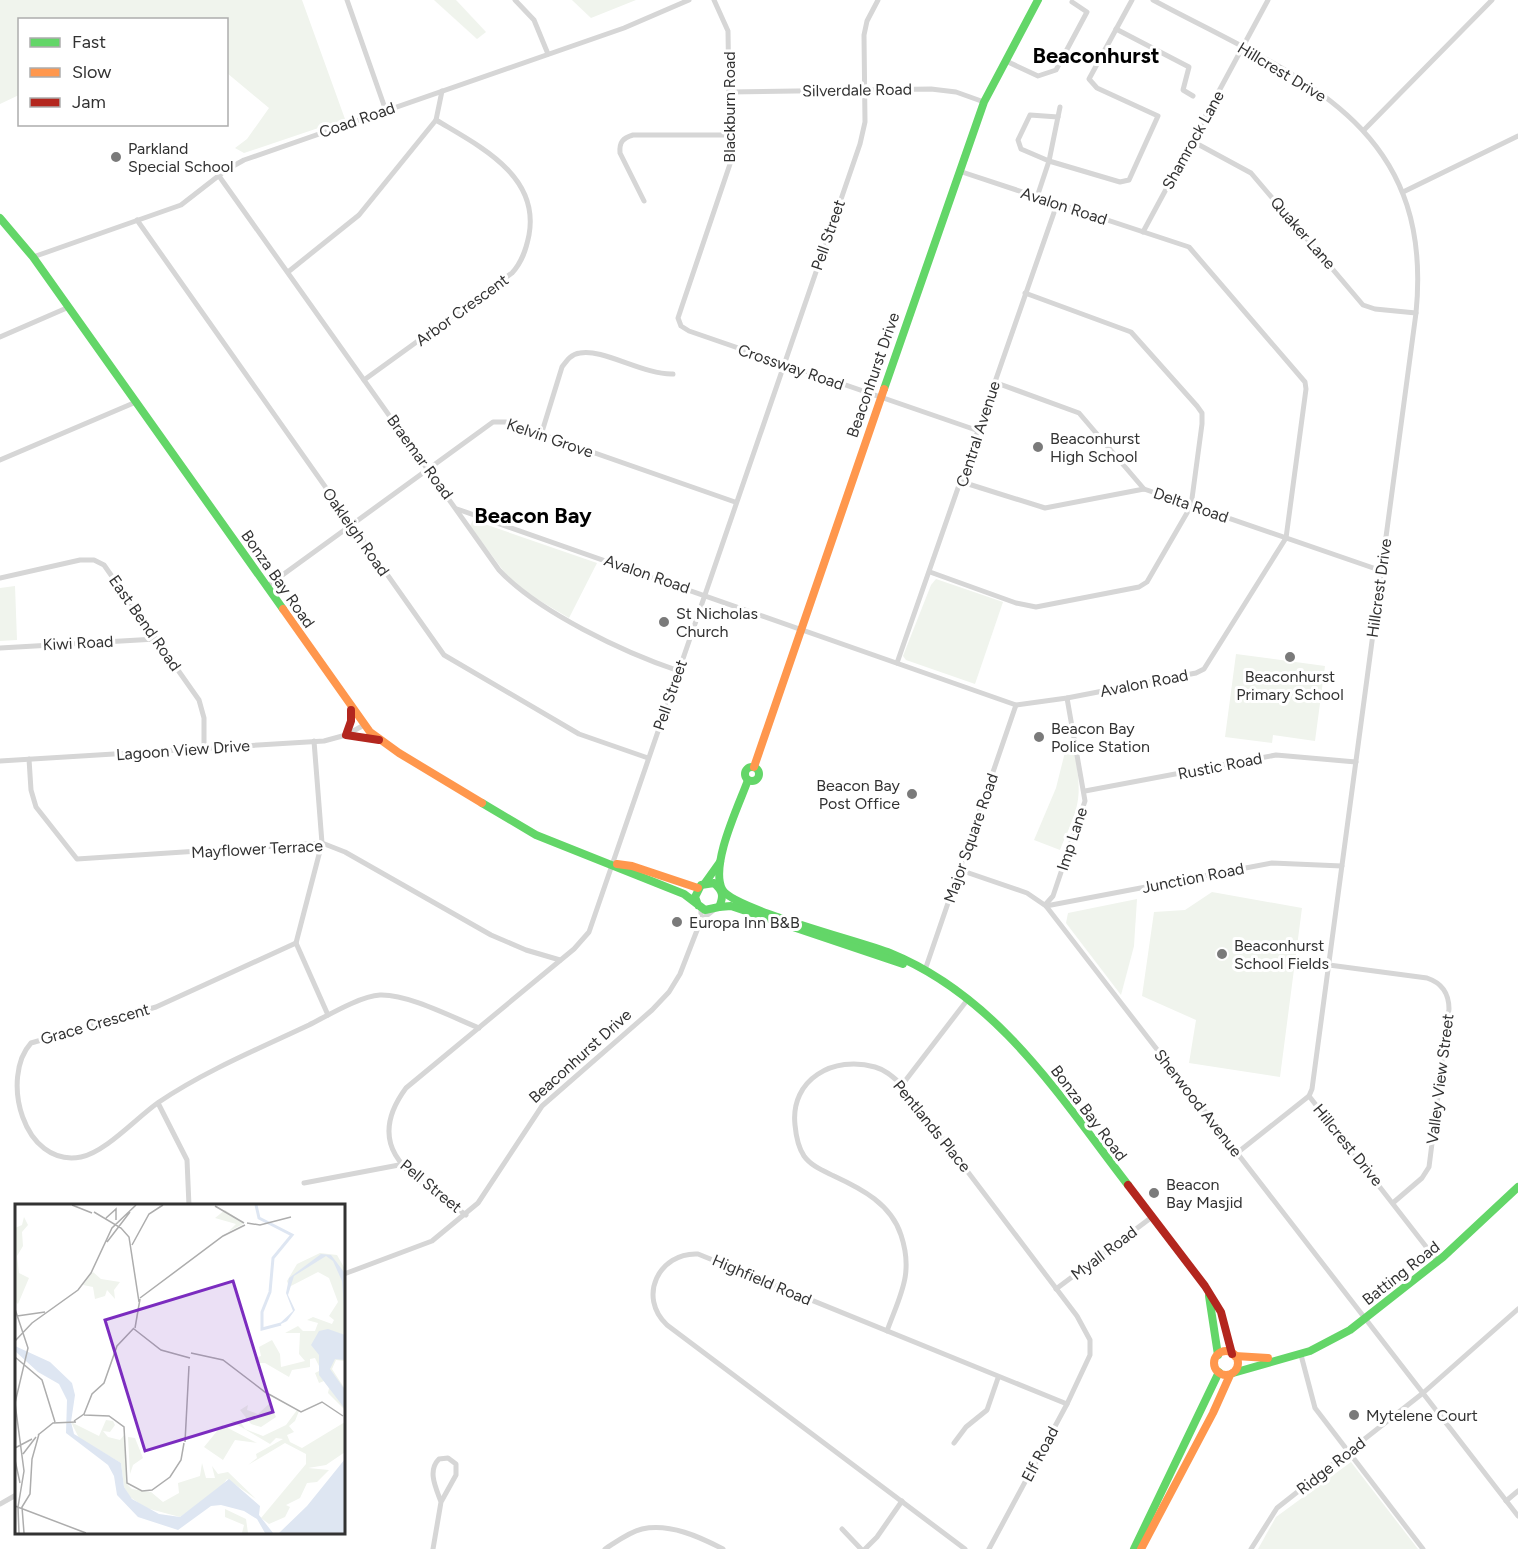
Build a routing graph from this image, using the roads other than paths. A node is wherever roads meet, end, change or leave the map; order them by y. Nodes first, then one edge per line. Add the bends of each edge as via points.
1 (347, 0) edge
2 (515, 0) edge
3 (689, 0) edge
4 (714, 0) edge
5 (878, 0) edge
6 (1038, 0) edge
7 (1132, 0) edge
8 (1153, 0) edge
9 (1268, 0) edge
10 (1492, 0) edge
11 (1072, 2) dead end
12 (1116, 29) junction
13 (1244, 48) junction
14 (548, 54) junction
15 (1006, 61) junction
16 (865, 90) junction
17 (442, 91) junction
18 (729, 92) junction
19 (1193, 96) dead end
20 (984, 102) junction
21 (1060, 107) dead end
22 (386, 111) junction
23 (1058, 117) junction
24 (436, 120) junction
25 (1364, 130) junction
26 (730, 135) junction
27 (1518, 136) edge
28 (1192, 141) junction
29 (1049, 161) junction
30 (959, 171) junction
31 (219, 176) junction
32 (1403, 192) junction
33 (1036, 197) junction
34 (644, 201) dead end
35 (1057, 204) junction
36 (0, 218) edge
37 (137, 220) junction
38 (1143, 232) junction
39 (33, 257) junction
40 (288, 273) junction
41 (1025, 293) junction
42 (69, 307) junction
43 (1416, 313) junction
44 (678, 318) joint
45 (0, 337) edge
46 (783, 364) junction
47 (673, 374) dead end
48 (364, 380) junction
49 (994, 382) junction
50 (879, 397) junction
51 (136, 402) junction
52 (979, 431) junction
53 (541, 435) junction
54 (0, 460) edge
55 (427, 469) junction
56 (962, 482) junction
57 (1144, 489) junction
58 (735, 502) junction
59 (1191, 506) junction
60 (457, 509) junction
61 (350, 524) junction
62 (1286, 538) junction
63 (1382, 571) junction
64 (930, 572) junction
65 (0, 578) edge
66 (266, 586) junction
67 (705, 594) junction
68 (800, 628) junction
69 (156, 639) junction
70 (0, 648) edge
71 (897, 663) junction
72 (679, 670) junction
73 (1067, 698) junction
74 (1016, 705) junction
75 (351, 706) junction
76 (364, 725) junction
77 (346, 735) junction
78 (314, 741) junction
79 (381, 741) junction
80 (204, 748) junction
81 (648, 758) junction
82 (29, 759) junction
83 (0, 761) edge
84 (1356, 762) junction
85 (1085, 791) junction
86 (322, 843) junction
87 (722, 860) junction
88 (613, 864) junction
89 (1342, 866) junction
90 (960, 870) junction
91 (701, 886) junction
92 (721, 889) junction
93 (700, 906) junction
94 (1045, 906) junction
95 (717, 908) junction
96 (701, 920) junction
97 (296, 943) junction
98 (560, 960) junction
99 (1329, 965) junction
100 (925, 970) junction
101 (968, 999) junction
102 (328, 1015) junction
103 (479, 1028) junction
104 (902, 1084) junction
105 (1309, 1096) junction
106 (158, 1103) junction
107 (1237, 1153) junction
108 (399, 1165) junction
109 (304, 1183) dead end
110 (1518, 1187) edge
111 (1394, 1202) junction
112 (189, 1204) edge
113 (466, 1215) junction
114 (1152, 1217) junction
115 (1438, 1262) junction
116 (345, 1274) edge
117 (1056, 1289) junction
118 (1209, 1295) junction
119 (1518, 1309) edge
120 (1366, 1319) junction
121 (887, 1332) junction
122 (1218, 1355) junction
123 (1234, 1355) junction
124 (1301, 1355) junction
125 (1089, 1357) joint
126 (1286, 1358) junction
127 (1218, 1372) junction
128 (1231, 1374) junction
129 (998, 1378) junction
130 (1423, 1393) junction
131 (1067, 1404) junction
132 (954, 1443) dead end
133 (1350, 1453) junction
134 (1518, 1491) edge
135 (15, 1496) edge
136 (902, 1501) junction
137 (1506, 1501) junction
138 (441, 1502) junction
139 (0, 1504) edge
140 (1518, 1516) edge
141 (842, 1529) dead end
142 (434, 1549) edge
143 (605, 1549) edge
144 (723, 1549) edge
145 (863, 1549) edge
146 (965, 1549) edge
147 (989, 1549) edge
148 (1134, 1549) edge
149 (1141, 1549) edge
150 (1251, 1549) edge
151 (1422, 1549) edge

1 - 22 street
2 - 14 street via 534,20
3 - 14 street, Coad Road
4 - 18 street, Blackburn Road via 728,31
5 - 16 street, Pell Street via 865,28
6 - 15 street, Beaconhurst Drive
7 - 12 street
8 - 13 street, Hillcrest Drive
9 - 13 street, Shamrock Lane
10 - 25 street
11 - 15 street via 1087,12 1056,70 1038,76
12 - 19 street via 1189,67 1183,90
12 - 29 street via 1089,82 1158,116 1131,178 1123,182
13 - 25 street, Hillcrest Drive via 1313,87
13 - 28 street, Shamrock Lane
14 - 17 street, Coad Road
15 - 20 street, Beaconhurst Drive
16 - 18 street, Silverdale Road
16 - 20 street, Silverdale Road via 946,90
16 - 46 street, Pell Street via 860,144
17 - 22 street, Coad Road
17 - 24 street
18 - 26 street, Blackburn Road
20 - 30 street, Beaconhurst Drive
21 - 23 street
22 - 31 street, Coad Road via 244,160
23 - 29 street
23 - 29 street via 1030,114 1018,140 1022,148
24 - 40 street via 352,223
24 - 48 street, Arbor Crescent via 494,156 525,192 530,215 523,258 512,273
25 - 32 street, Hillcrest Drive via 1384,156
26 - 34 street via 626,137 620,144 620,153
26 - 44 street, Blackburn Road via 728,172
27 - 32 street
28 - 38 street, Shamrock Lane
28 - 43 street, Quaker Lane via 1251,173 1363,305
29 - 33 street
30 - 33 street, Avalon Road
30 - 50 street, Beaconhurst Drive
31 - 37 street, Coad Road via 189,201
31 - 40 street, Braemar Road
32 - 43 street, Hillcrest Drive via 1419,264
33 - 35 street, Avalon Road
35 - 38 street, Avalon Road
35 - 41 street, Central Avenue
36 - 39 street, Bonza Bay Road
37 - 39 street, Coad Road
37 - 61 street, Oakleigh Road
38 - 62 street, Avalon Road via 1192,249 1305,382
39 - 42 street, Bonza Bay Road
40 - 48 street, Braemar Road
41 - 49 street, Central Avenue
41 - 59 street via 1131,332 1197,406 1202,424
42 - 45 street
42 - 51 street, Bonza Bay Road
43 - 63 street, Hillcrest Drive
44 - 46 street, Crossway Road via 689,332
46 - 50 street, Crossway Road
46 - 58 street, Pell Street
47 - 53 street via 647,372 588,352 576,354 562,367
48 - 55 street, Braemar Road
49 - 52 street, Central Avenue
49 - 57 street via 1079,413
50 - 52 street, Crossway Road
50 - 68 street, Beaconhurst Drive
51 - 54 street
51 - 66 street, Bonza Bay Road
52 - 56 street, Central Avenue
53 - 55 street, Kelvin Grove via 506,422 494,422
53 - 58 street, Kelvin Grove
55 - 60 street, Braemar Road
55 - 61 street, Kelvin Grove
56 - 57 street, Delta Road via 1045,508
56 - 64 street, Central Avenue
57 - 59 street, Delta Road
58 - 67 street, Pell Street
59 - 62 street, Delta Road
59 - 64 street via 1147,582 1139,587 1036,607
60 - 67 street, Avalon Road
60 - 72 street, Braemar Road via 514,585 616,646
61 - 66 street, Kelvin Grove
61 - 81 street, Oakleigh Road via 444,655 579,734
62 - 63 street, Delta Road
62 - 73 street, Avalon Road via 1204,669
63 - 84 street, Hillcrest Drive
64 - 71 street, Central Avenue
65 - 69 street, East Bend Road via 93,560 110,571
66 - 75 street, Bonza Bay Road
67 - 68 street, Avalon Road
67 - 72 street, Pell Street
68 - 71 street, Avalon Road
68 - 87 street, Beaconhurst Drive via 754,767 746,770 748,780
69 - 70 street, Kiwi Road
69 - 80 street, East Bend Road via 201,706
71 - 74 street, Avalon Road
72 - 81 street, Pell Street
73 - 74 street, Avalon Road
73 - 85 street, Imp Lane
74 - 90 street, Major Square Road
75 - 76 street, Bonza Bay Road
75 - 77 street
76 - 77 street, Lagoon View Drive
76 - 79 street, Bonza Bay Road
77 - 78 street, Lagoon View Drive
77 - 79 street
78 - 80 street, Lagoon View Drive
78 - 86 street
79 - 88 street, Bonza Bay Road via 536,835
80 - 82 street, Lagoon View Drive
81 - 88 street, Pell Street
82 - 83 street, Lagoon View Drive
82 - 86 street, Mayflower Terrace via 36,807 77,859
84 - 85 street, Rustic Road via 1276,755
84 - 89 street, Hillcrest Drive
85 - 94 street, Imp Lane via 1068,855 1053,896
86 - 97 street
86 - 98 street, Mayflower Terrace via 345,852 499,939
87 - 91 street
87 - 92 street
88 - 91 street, Bonza Bay Road
88 - 93 street, Bonza Bay Road via 684,894
88 - 98 street, Pell Street via 589,932
89 - 94 street, Junction Road via 1272,862
89 - 99 street, Hillcrest Drive
90 - 94 street, Sherwood Avenue via 1022,891
90 - 100 street, Major Square Road
91 - 92 street via 714,883
91 - 93 street via 695,897
92 - 95 street via 723,898
92 - 100 street, Bonza Bay Road via 732,899 891,954
93 - 95 street
93 - 96 street, Beaconhurst Drive
94 - 107 street, Sherwood Avenue
95 - 96 street
95 - 100 street, Bonza Bay Road via 731,906
96 - 113 street, Beaconhurst Drive via 669,992 542,1106 490,1188
97 - 102 street
97 - 106 street, Grace Crescent via 156,1007 40,1038 24,1048 15,1069 12,1093 17,1115 30,1136 55,1154 75,1157 93,1152
98 - 103 street, Pell Street
99 - 105 street, Hillcrest Drive
99 - 111 street, Valley View Street via 1427,978 1439,984 1448,996 1429,1167
100 - 101 street, Bonza Bay Road
101 - 104 street
101 - 114 street, Bonza Bay Road via 996,1021 1027,1054
102 - 103 street, Grace Crescent via 369,997 384,995
102 - 106 street, Grace Crescent via 184,1086
103 - 108 street, Pell Street via 400,1095 388,1133
104 - 117 street, Pentlands Place
104 - 121 street, Pentlands Place via 872,1066 828,1069 802,1089 794,1110 798,1142 809,1162 878,1201 899,1230 908,1273
105 - 107 street
105 - 111 street, Hillcrest Drive
106 - 112 street via 187,1160
107 - 120 street, Sherwood Avenue
108 - 109 street
108 - 113 street, Pell Street
110 - 115 street, Batting Road
111 - 115 street, Hillcrest Drive
113 - 116 street, Beaconhurst Drive via 421,1246
114 - 117 street, Myall Road
114 - 118 street, Bonza Bay Road
115 - 120 street, Batting Road
117 - 125 street, Pentlands Place via 1087,1334 1091,1345
118 - 122 street, Bonza Bay Road
118 - 123 street, Bonza Bay Road via 1221,1312
119 - 130 street, Ridge Road
120 - 124 street, Batting Road
120 - 130 street, Sherwood Avenue
121 - 129 street, Highfield Road
121 - 136 street, Highfield Road via 698,1254 679,1257 666,1265 653,1292 655,1311 667,1325
122 - 123 street
122 - 127 street via 1214,1362
123 - 126 street, Batting Road
123 - 128 street via 1238,1363
124 - 126 street, Batting Road
124 - 133 street via 1315,1408
125 - 131 street, Elf Road
126 - 128 street, Batting Road
127 - 128 street
127 - 148 street
128 - 149 street
129 - 131 street, Highfield Road
129 - 132 street via 987,1410
130 - 133 street, Ridge Road
130 - 137 street, Sherwood Avenue
131 - 147 street, Elf Road
133 - 150 street, Ridge Road via 1275,1509
133 - 151 street
134 - 137 street
135 - 139 street
136 - 145 street via 877,1537
136 - 146 street, Highfield Road
137 - 140 street, Sherwood Avenue
138 - 138 street via 434,1466 443,1457 453,1461 457,1469
138 - 142 street
141 - 145 street
143 - 144 street via 634,1533 653,1529 690,1534

